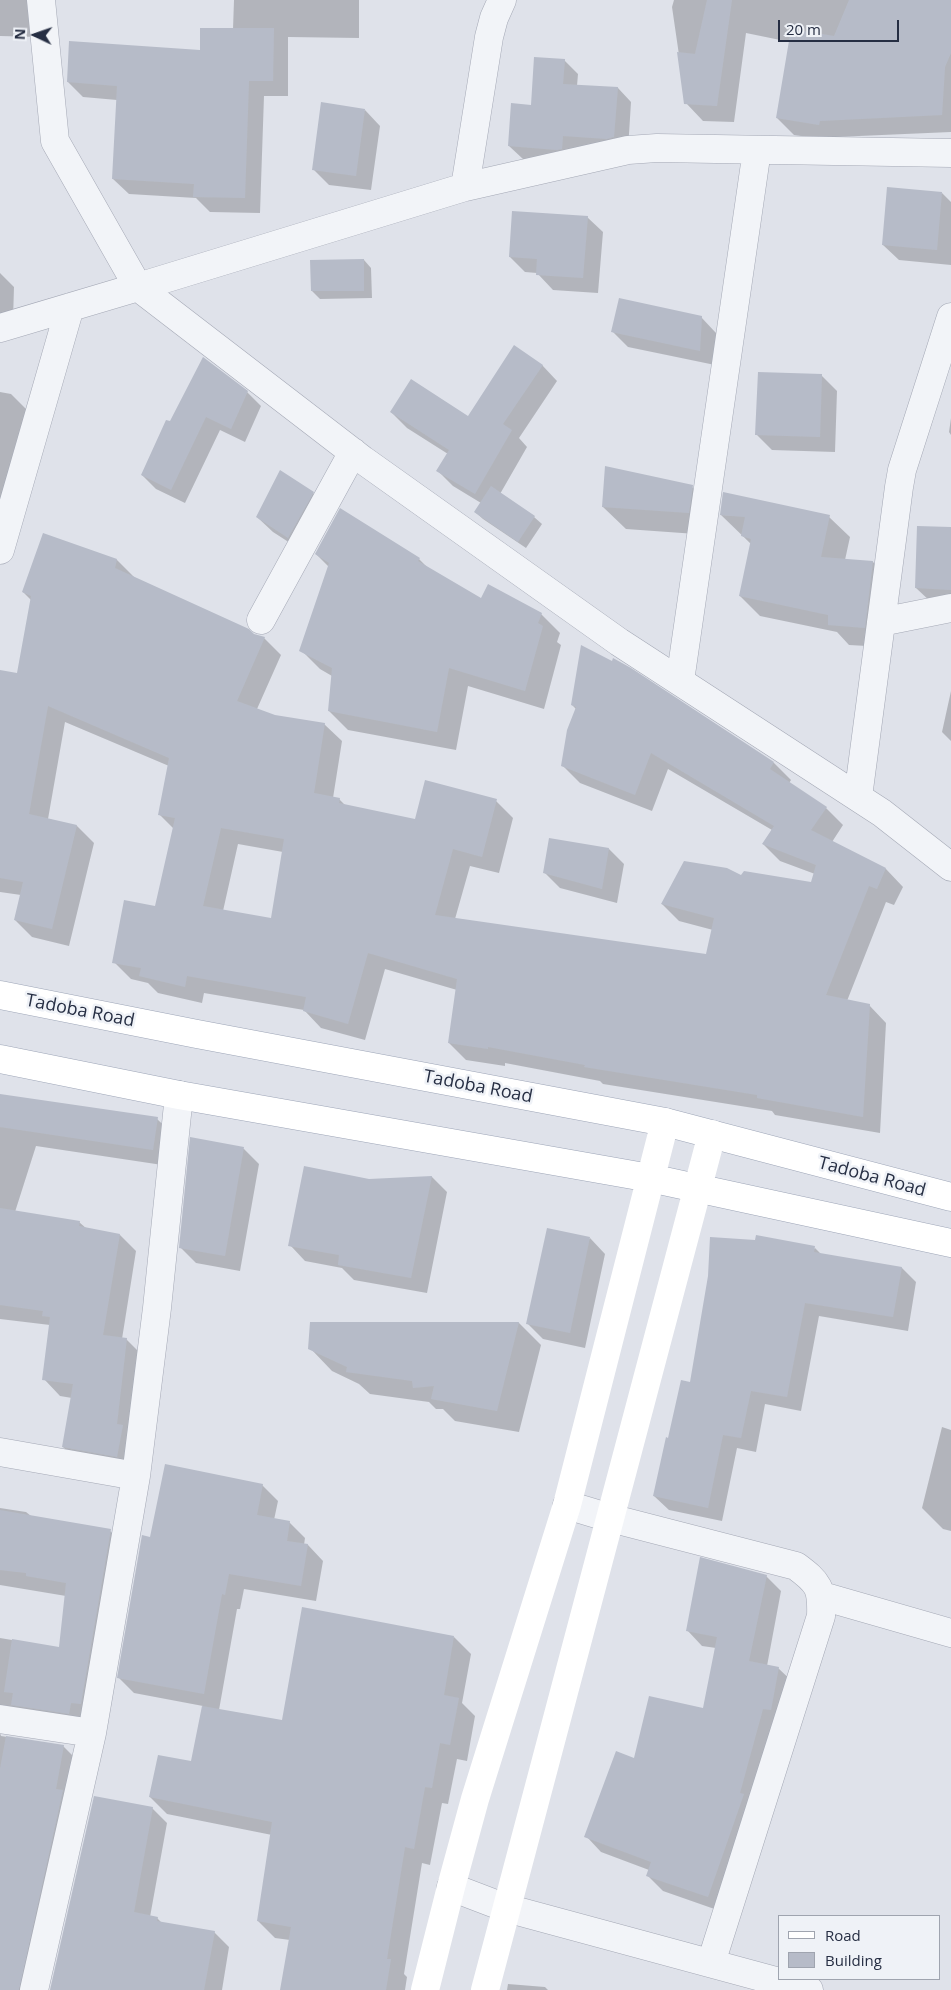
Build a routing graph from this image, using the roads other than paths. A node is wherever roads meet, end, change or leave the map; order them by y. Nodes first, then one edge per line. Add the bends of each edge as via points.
1 (42, 0) edge
2 (502, 0) edge
3 (757, 150) junction
4 (951, 153) edge
5 (465, 187) junction
6 (138, 287) junction
7 (70, 307) junction
8 (951, 317) edge
9 (0, 328) edge
10 (353, 452) junction
11 (0, 550) edge
12 (951, 608) edge
13 (261, 620) dead end
14 (881, 622) junction
15 (680, 682) junction
16 (858, 797) junction
17 (951, 867) edge
18 (0, 995) edge
19 (0, 1059) edge
20 (179, 1095) junction
21 (665, 1122) junction
22 (712, 1134) junction
23 (650, 1178) junction
24 (699, 1188) junction
25 (951, 1197) edge
26 (951, 1243) edge
27 (0, 1452) edge
28 (136, 1476) junction
29 (567, 1504) junction
30 (610, 1518) junction
31 (822, 1596) junction
32 (951, 1633) edge
33 (0, 1719) edge
34 (92, 1733) junction
35 (451, 1887) junction
36 (506, 1908) junction
37 (711, 1963) junction
38 (34, 1990) edge
39 (425, 1990) edge
40 (485, 1990) edge
41 (809, 1990) edge

1 - 6 street via 56,141
2 - 5 street via 489,37
3 - 4 street
3 - 5 street via 628,150
3 - 15 street
5 - 6 street
6 - 7 street
6 - 10 street
7 - 9 street
7 - 11 street
8 - 14 street via 902,470
10 - 13 street
10 - 15 street
12 - 14 street
14 - 16 street
15 - 16 street
16 - 17 street
18 - 21 main road, Tadoba Road
19 - 20 main road
20 - 23 main road
20 - 28 street
21 - 22 main road, Tadoba Road
21 - 23 main road
22 - 24 main road
22 - 25 main road, Tadoba Road
23 - 24 main road
23 - 29 main road
24 - 26 main road
24 - 30 main road
27 - 28 street
28 - 34 street
29 - 30 street
29 - 35 main road via 475,1799
30 - 31 street via 796,1566 812,1578
30 - 36 main road
31 - 32 street
31 - 37 street via 821,1616
33 - 34 street
34 - 38 street
35 - 36 street
35 - 39 main road
36 - 37 street
36 - 40 main road
37 - 41 street

